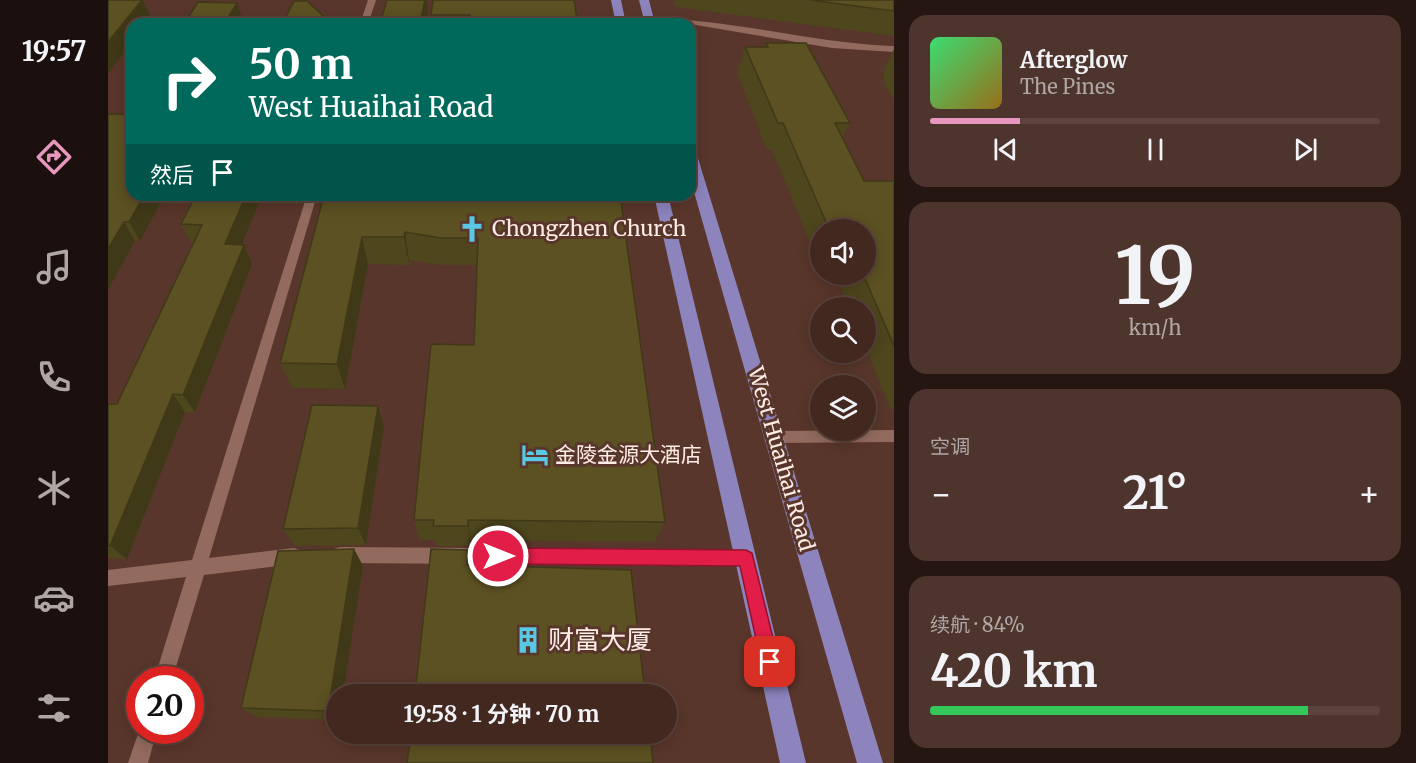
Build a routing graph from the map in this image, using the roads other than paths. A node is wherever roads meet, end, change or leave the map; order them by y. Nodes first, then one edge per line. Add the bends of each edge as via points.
1 (372, 0) edge
2 (616, 0) edge
3 (644, 0) edge
4 (366, 18) edge
5 (620, 18) edge
6 (649, 18) edge
7 (696, 22) edge
8 (894, 50) edge
9 (696, 175) edge
10 (310, 201) edge
11 (662, 201) edge
12 (894, 436) edge
13 (775, 437) junction
14 (746, 558) junction
15 (197, 567) junction
16 (108, 578) edge
17 (167, 666) edge
18 (144, 744) edge
19 (138, 763) edge
20 (793, 763) edge
21 (870, 763) edge

1 - 4 lane
2 - 5 main road
3 - 6 main road
7 - 8 street via 858,50
9 - 13 main road, West Huaihai Road
10 - 15 lane
11 - 14 main road
12 - 13 lane
13 - 21 main road, West Huaihai Road
14 - 15 lane via 313,555
14 - 20 main road
15 - 16 lane
15 - 17 lane
18 - 19 lane

